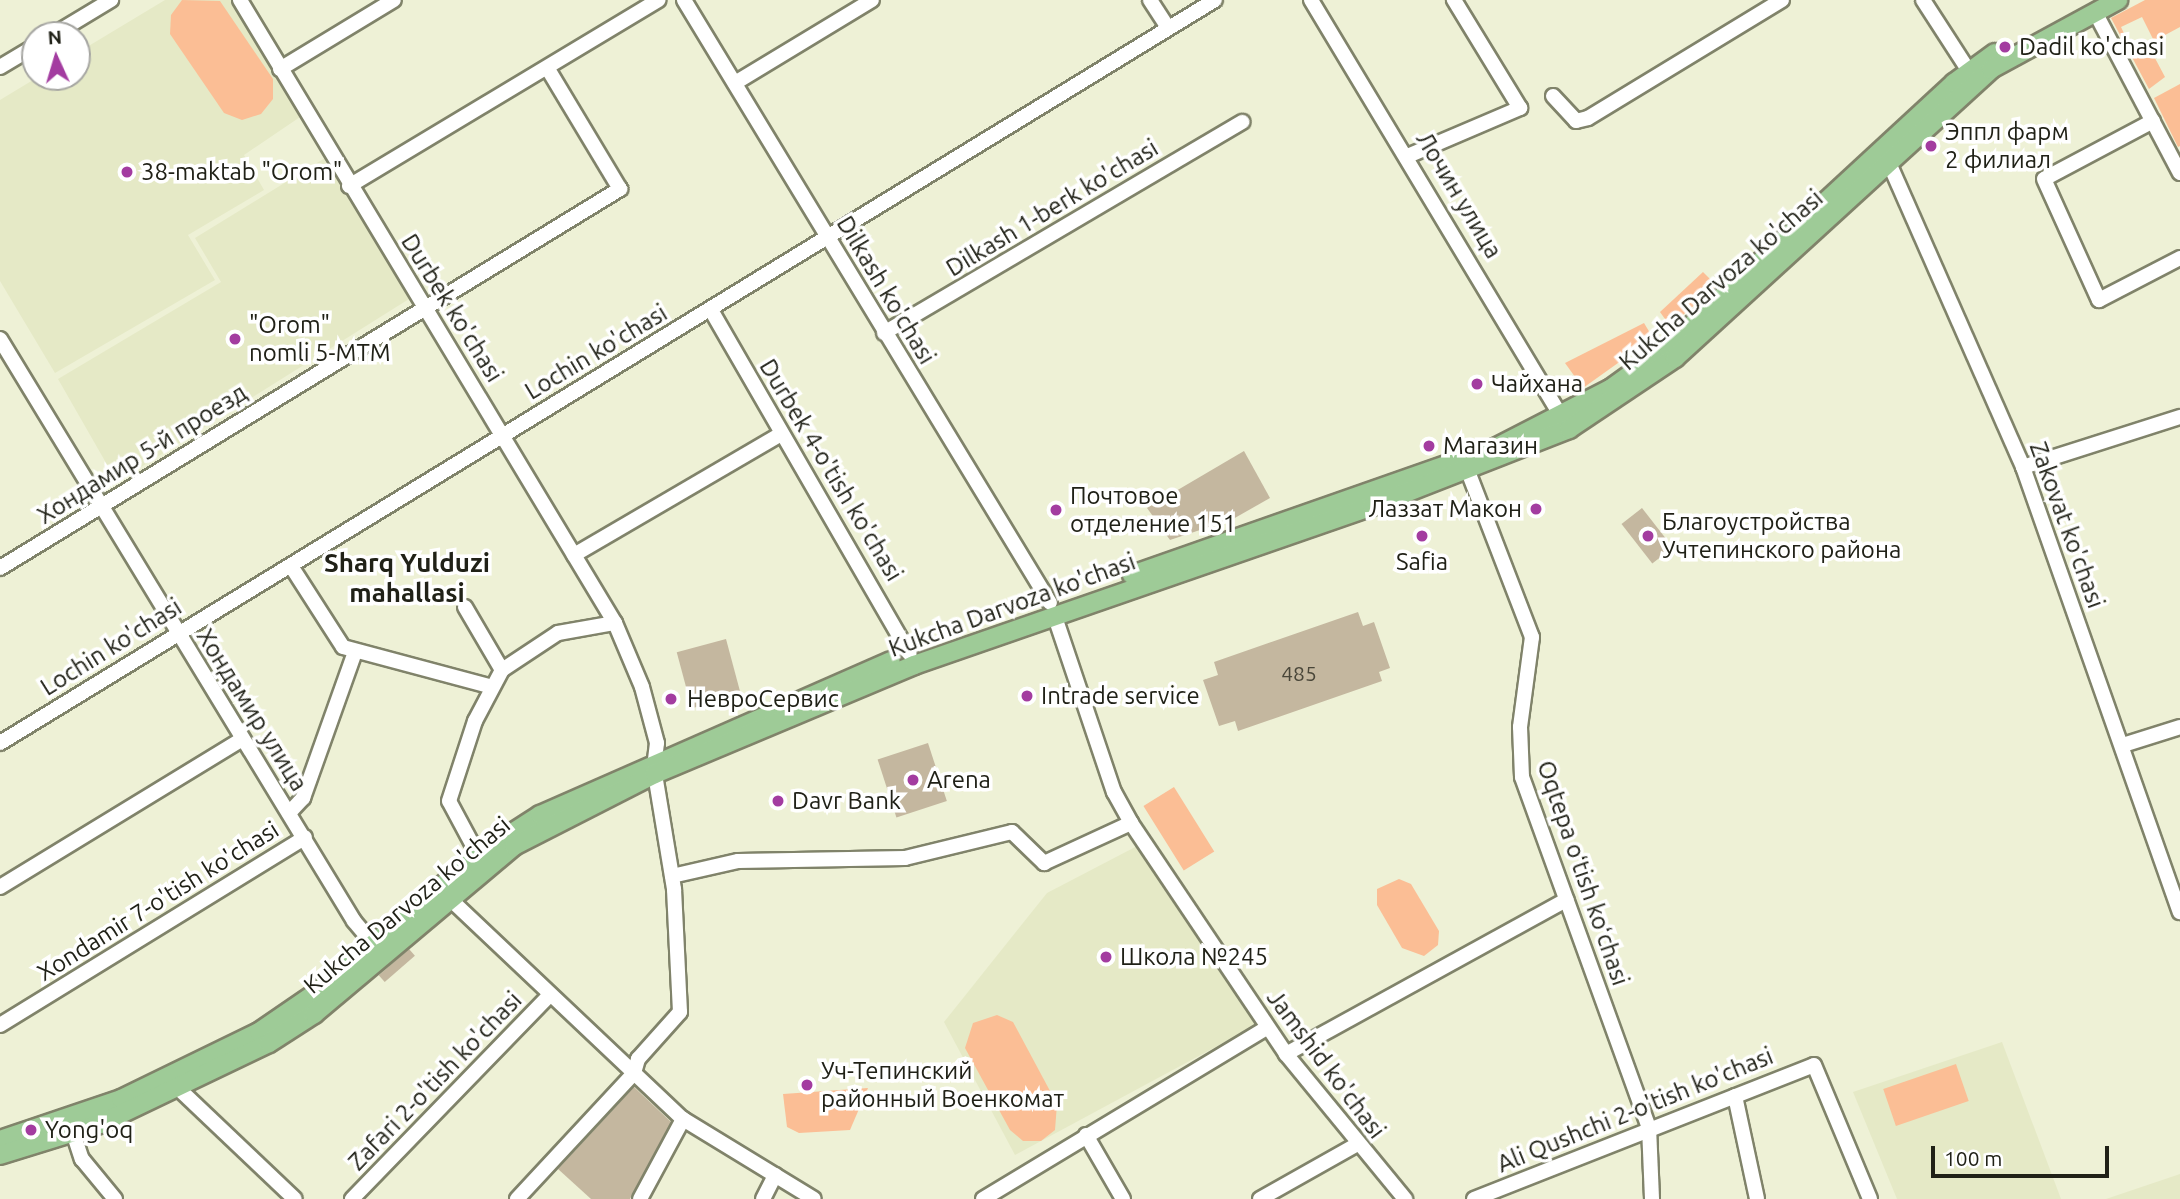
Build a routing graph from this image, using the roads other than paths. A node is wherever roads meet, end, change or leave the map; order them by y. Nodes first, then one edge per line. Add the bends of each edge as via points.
1 (111, 0) edge
2 (240, 0) edge
3 (394, 0) edge
4 (658, 0) edge
5 (684, 0) edge
6 (872, 0) edge
7 (1150, 0) edge
8 (1215, 0) edge
9 (1311, 0) edge
10 (1454, 0) edge
11 (1782, 0) edge
12 (1923, 0) edge
13 (2118, 0) edge
14 (2093, 5) edge
15 (76, 21) edge
16 (1168, 28) junction
17 (21, 52) edge
18 (2, 61) edge
19 (280, 69) junction
20 (549, 71) junction
21 (1973, 76) junction
22 (735, 83) junction
23 (1553, 96) dead end
24 (2153, 121) junction
25 (1242, 122) dead end
26 (1410, 155) junction
27 (1885, 158) junction
28 (2180, 173) edge
29 (349, 186) junction
30 (827, 236) junction
31 (2180, 258) edge
32 (425, 307) junction
33 (711, 310) junction
34 (884, 333) junction
35 (0, 339) edge
36 (2180, 417) edge
37 (1566, 423) junction
38 (782, 434) junction
39 (504, 435) junction
40 (1465, 466) junction
41 (2023, 467) junction
42 (103, 505) junction
43 (574, 555) junction
44 (291, 566) junction
45 (0, 568) edge
46 (466, 607) dead end
47 (1052, 608) junction
48 (615, 623) junction
49 (178, 632) junction
50 (355, 652) junction
51 (912, 659) junction
52 (502, 670) junction
53 (492, 687) junction
54 (2180, 727) edge
55 (243, 739) junction
56 (0, 743) edge
57 (2123, 745) junction
58 (655, 767) junction
59 (289, 813) junction
60 (1131, 823) junction
61 (304, 837) junction
62 (478, 855) junction
63 (672, 876) junction
64 (0, 887) edge
65 (449, 898) junction
66 (1566, 900) junction
67 (2180, 912) edge
68 (378, 951) junction
69 (550, 995) junction
70 (0, 1025) edge
71 (1267, 1028) junction
72 (1286, 1054) junction
73 (634, 1073) junction
74 (180, 1090) junction
75 (1735, 1096) junction
76 (683, 1119) junction
77 (71, 1127) junction
78 (1649, 1127) junction
79 (1086, 1135) junction
80 (0, 1140) edge
81 (1356, 1145) junction
82 (0, 1155) edge
83 (775, 1175) junction
84 (807, 1197) edge
85 (113, 1198) edge
86 (295, 1199) edge
87 (352, 1199) edge
88 (517, 1199) edge
89 (640, 1199) edge
90 (763, 1199) edge
91 (983, 1199) edge
92 (1123, 1199) edge
93 (1260, 1199) edge
94 (1405, 1199) edge
95 (1474, 1199) edge
96 (1652, 1199) edge
97 (1757, 1199) edge
98 (1870, 1199) edge

1 - 15 street
2 - 19 street, Durbek ko'chasi
3 - 19 street
4 - 20 street
5 - 22 street, Dilkash ko'chasi
6 - 22 street
7 - 16 street
8 - 16 street, Lochin ko'chasi
9 - 26 street, Лочин улица
10 - 26 street via 1520,108
11 - 23 street via 1588,118 1576,121
12 - 21 street
13 - 14 main road, Kukcha Darvoza ko'chasi
14 - 21 main road, Kukcha Darvoza ko'chasi
14 - 24 street
16 - 30 street, Lochin ko'chasi
17 - 18 street
19 - 29 street, Durbek ko'chasi
20 - 29 street
20 - 32 street, Хондамир 5-й проезд via 620,189
21 - 27 main road, Kukcha Darvoza ko'chasi
22 - 30 street, Dilkash ko'chasi
24 - 28 street
24 - 31 street via 2044,179 2099,300
25 - 34 street, Dilkash 1-berk ko'chasi
26 - 37 street, Лочин улица
27 - 37 main road, Kukcha Darvoza ko'chasi via 1667,348
27 - 41 street, Zakovat ko'chasi
29 - 32 street, Durbek ko'chasi
30 - 33 street, Lochin ko'chasi
30 - 34 street, Dilkash ko'chasi
32 - 39 street, Durbek ko'chasi
32 - 42 street, Хондамир 5-й проезд
33 - 38 street, Durbek 4-o'tish ko'chasi
33 - 39 street, Lochin ko'chasi
34 - 47 street, Dilkash ko'chasi
35 - 42 street, Хондамир улица
36 - 41 street
37 - 40 main road, Kukcha Darvoza ko'chasi
38 - 43 street
38 - 51 street, Durbek 4-o'tish ko'chasi
39 - 43 street, Durbek ko'chasi
39 - 44 street, Lochin ko'chasi
40 - 47 main road, Kukcha Darvoza ko'chasi
40 - 66 street, Oqtepa oʻtish koʻchasi via 1532,638 1520,727 1522,777
41 - 57 street, Zakovat ko'chasi
42 - 45 street, Хондамир 5-й проезд
42 - 49 street, Хондамир улица
43 - 48 street, Durbek ko'chasi
44 - 49 street, Lochin ko'chasi
44 - 50 street via 333,638
46 - 52 street
47 - 51 main road, Kukcha Darvoza ko'chasi
47 - 60 street, Jamshid ko'chasi via 1114,792
48 - 52 street via 558,633
48 - 58 street, Durbek ko'chasi via 642,687 657,743
49 - 55 street, Хондамир улица
49 - 56 street, Lochin ko'chasi
50 - 53 street
50 - 59 street, Xondamir 7-o'tish ko'chasi via 303,798
51 - 58 main road, Kukcha Darvoza ko'chasi
52 - 53 street
53 - 62 street via 449,801
54 - 57 street
55 - 59 street, Хондамир улица
55 - 64 street
57 - 67 street, Zakovat ko'chasi
58 - 62 main road, Kukcha Darvoza ko'chasi via 540,815
58 - 63 street, Durbek ko'chasi
58 - 65 main road, Kukcha Darvoza ko'chasi via 524,839
59 - 61 street, Хондамир улица
60 - 63 street via 1044,863 1012,832 905,858 738,861
60 - 71 street, Jamshid ko'chasi
61 - 68 street, Хондамир улица
61 - 70 street, Xondamir 7-o'tish ko'chasi
62 - 68 main road, Kukcha Darvoza ko'chasi
63 - 73 street, Durbek ko'chasi via 681,1004 638,1059
65 - 68 main road, Kukcha Darvoza ko'chasi
65 - 69 street
66 - 72 street
66 - 78 street, Oqtepa oʻtish koʻchasi
68 - 74 main road, Kukcha Darvoza ko'chasi via 296,1026
68 - 77 main road, Kukcha Darvoza ko'chasi via 259,1032
69 - 73 street
69 - 87 street, Zafari 2-o'tish ko'chasi
71 - 72 street, Jamshid ko'chasi
71 - 79 street
72 - 81 street, Jamshid ko'chasi
73 - 76 street
73 - 88 street, Durbek ko'chasi
74 - 77 main road, Kukcha Darvoza ko'chasi
74 - 86 street
75 - 78 street, Ali Qushchi 2-o'tish ko'chasi
75 - 97 street
75 - 98 street, Ali Qushchi 2-o'tish ko'chasi via 1814,1065
76 - 83 street
76 - 89 street
77 - 80 main road, Kukcha Darvoza ko'chasi
77 - 82 main road, Kukcha Darvoza ko'chasi
77 - 85 street via 82,1159
78 - 95 street, Ali Qushchi 2-o'tish ko'chasi
78 - 96 street, Oqtepa oʻtish koʻchasi
79 - 91 street
79 - 92 street
81 - 93 street
81 - 94 street, Jamshid ko'chasi
83 - 84 street
83 - 90 street

